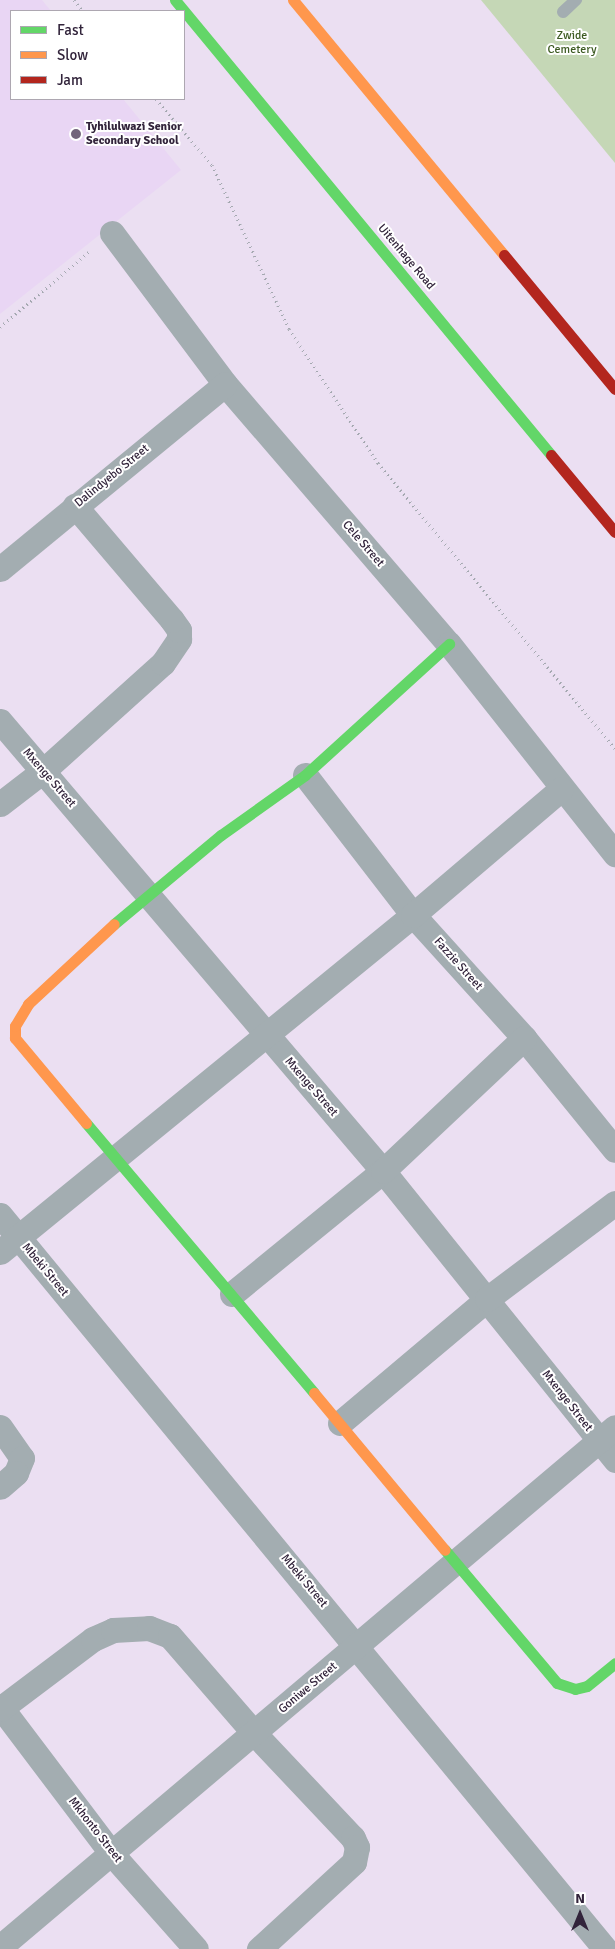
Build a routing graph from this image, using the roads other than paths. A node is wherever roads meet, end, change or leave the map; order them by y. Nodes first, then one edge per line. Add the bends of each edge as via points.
1 (175, 0) edge
2 (293, 0) edge
3 (576, 0) edge
4 (183, 10) edge
5 (185, 12) edge
6 (563, 12) dead end
7 (112, 233) road end
8 (225, 384) junction
9 (615, 389) edge
10 (75, 506) junction
11 (615, 532) edge
12 (0, 569) edge
13 (449, 644) junction
14 (0, 721) edge
15 (43, 771) junction
16 (305, 775) junction
17 (561, 789) junction
18 (0, 804) edge
19 (615, 854) edge
20 (148, 893) junction
21 (413, 915) junction
22 (265, 1034) junction
23 (524, 1038) junction
24 (615, 1150) edge
25 (117, 1159) junction
26 (383, 1171) junction
27 (615, 1203) edge
28 (0, 1215) edge
29 (9, 1245) edge
30 (232, 1294) junction
31 (487, 1299) junction
32 (340, 1424) junction
33 (0, 1427) edge
34 (607, 1434) edge
35 (615, 1460) edge
36 (0, 1487) edge
37 (457, 1562) junction
38 (358, 1646) junction
39 (615, 1663) edge
40 (0, 1708) edge
41 (254, 1733) junction
42 (111, 1854) junction
43 (0, 1947) edge
44 (196, 1949) edge
45 (259, 1949) edge
46 (605, 1949) edge

1 - 4 street, Uitenhage Road
2 - 9 street
3 - 6 lane
5 - 11 street, Uitenhage Road
7 - 8 street, Cele Street
8 - 10 street, Dalindyebo Street
8 - 13 street, Cele Street
10 - 12 street, Dalindyebo Street
10 - 15 street via 172,620 179,630 179,639 163,663
13 - 16 street
13 - 17 street, Cele Street
14 - 15 street, Mxenge Street
15 - 18 street
15 - 20 street, Mxenge Street
16 - 20 street via 221,835
16 - 21 street, Fazzie Street
17 - 19 street, Cele Street
17 - 21 street
20 - 22 street, Mxenge Street
20 - 25 street via 28,1004 16,1026 15,1038 20,1048
21 - 22 street
21 - 23 street, Fazzie Street
22 - 25 street
22 - 26 street, Mxenge Street
23 - 24 street, Fazzie Street
23 - 26 street
25 - 29 street
25 - 30 street
26 - 30 street
26 - 31 street, Mxenge Street
27 - 31 street
28 - 29 street, Mbeki Street
29 - 38 street, Mbeki Street
30 - 32 street
31 - 32 street
31 - 34 street, Mxenge Street
32 - 37 street
33 - 36 street via 22,1458 16,1473
34 - 35 street, Mxenge Street
34 - 37 street, Goniwe Street
37 - 38 street, Goniwe Street
37 - 39 street via 557,1683 570,1689 587,1686
38 - 41 street, Goniwe Street
38 - 46 street, Mbeki Street
40 - 41 street via 93,1639 113,1630 149,1628 170,1636
40 - 42 street, Mkhonto Street
41 - 42 street, Goniwe Street
41 - 45 street via 353,1838 357,1847 354,1862
42 - 43 street, Goniwe Street
42 - 44 street, Mkhonto Street

